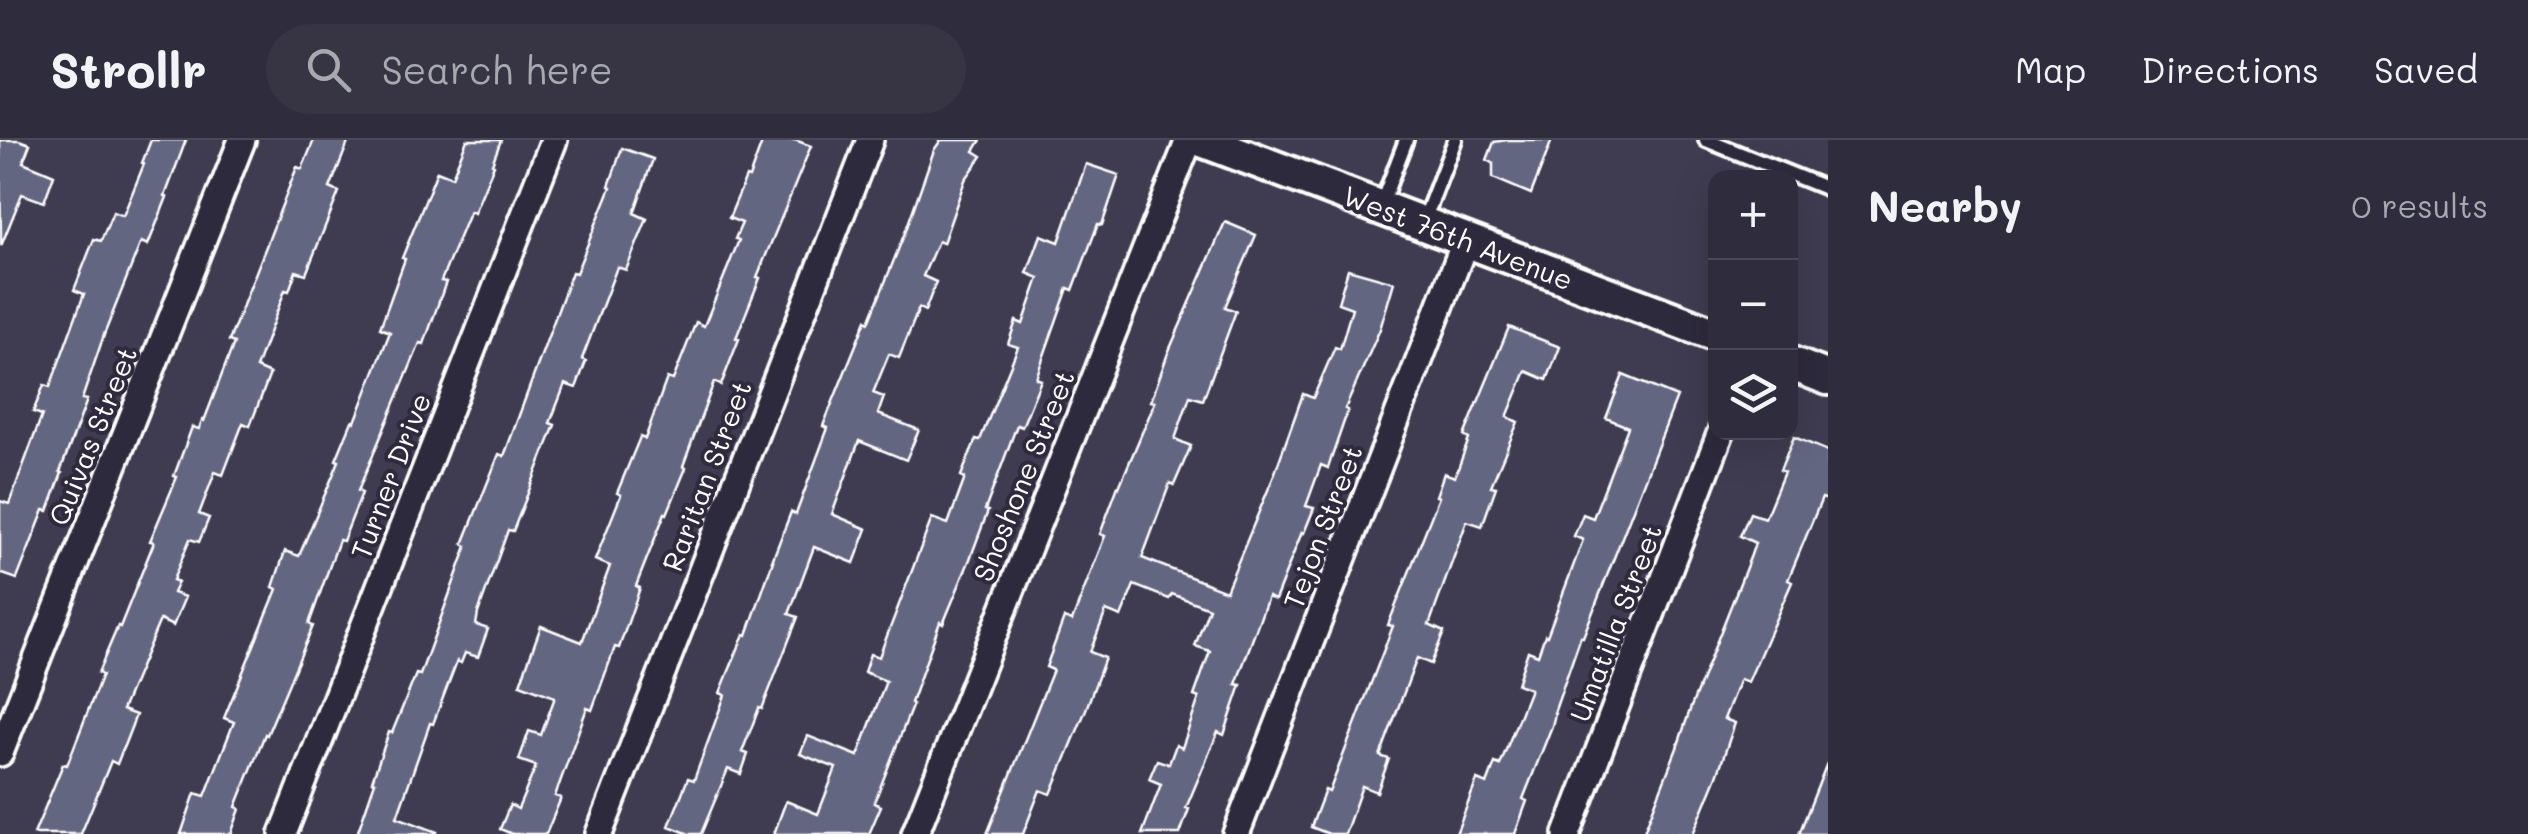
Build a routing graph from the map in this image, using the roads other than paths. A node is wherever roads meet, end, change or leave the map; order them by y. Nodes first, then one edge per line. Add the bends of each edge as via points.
1 (242, 140) edge
2 (554, 140) edge
3 (870, 140) edge
4 (1190, 140) edge
5 (1202, 140) edge
6 (1406, 140) edge
7 (1456, 140) edge
8 (1706, 140) edge
9 (1828, 189) edge
10 (1379, 208) junction
11 (1422, 225) junction
12 (1465, 242) junction
13 (1708, 332) edge
14 (1798, 366) edge
15 (1828, 378) edge
16 (1717, 440) edge
17 (0, 753) edge
18 (283, 834) edge
19 (599, 834) edge
20 (916, 834) edge
21 (1236, 834) edge
22 (1567, 834) edge

1 - 17 street, Quivas Street
2 - 18 street, Turner Drive
3 - 19 street, Raritan Street
4 - 20 street, Shoshone Street
5 - 10 street, West 76th Avenue
6 - 10 lane
7 - 11 lane
8 - 9 lane
10 - 11 street, West 76th Avenue
11 - 12 street, West 76th Avenue
12 - 13 street, West 76th Avenue
12 - 21 street, Tejon Street
14 - 15 street
16 - 22 street, Umatilla Street

